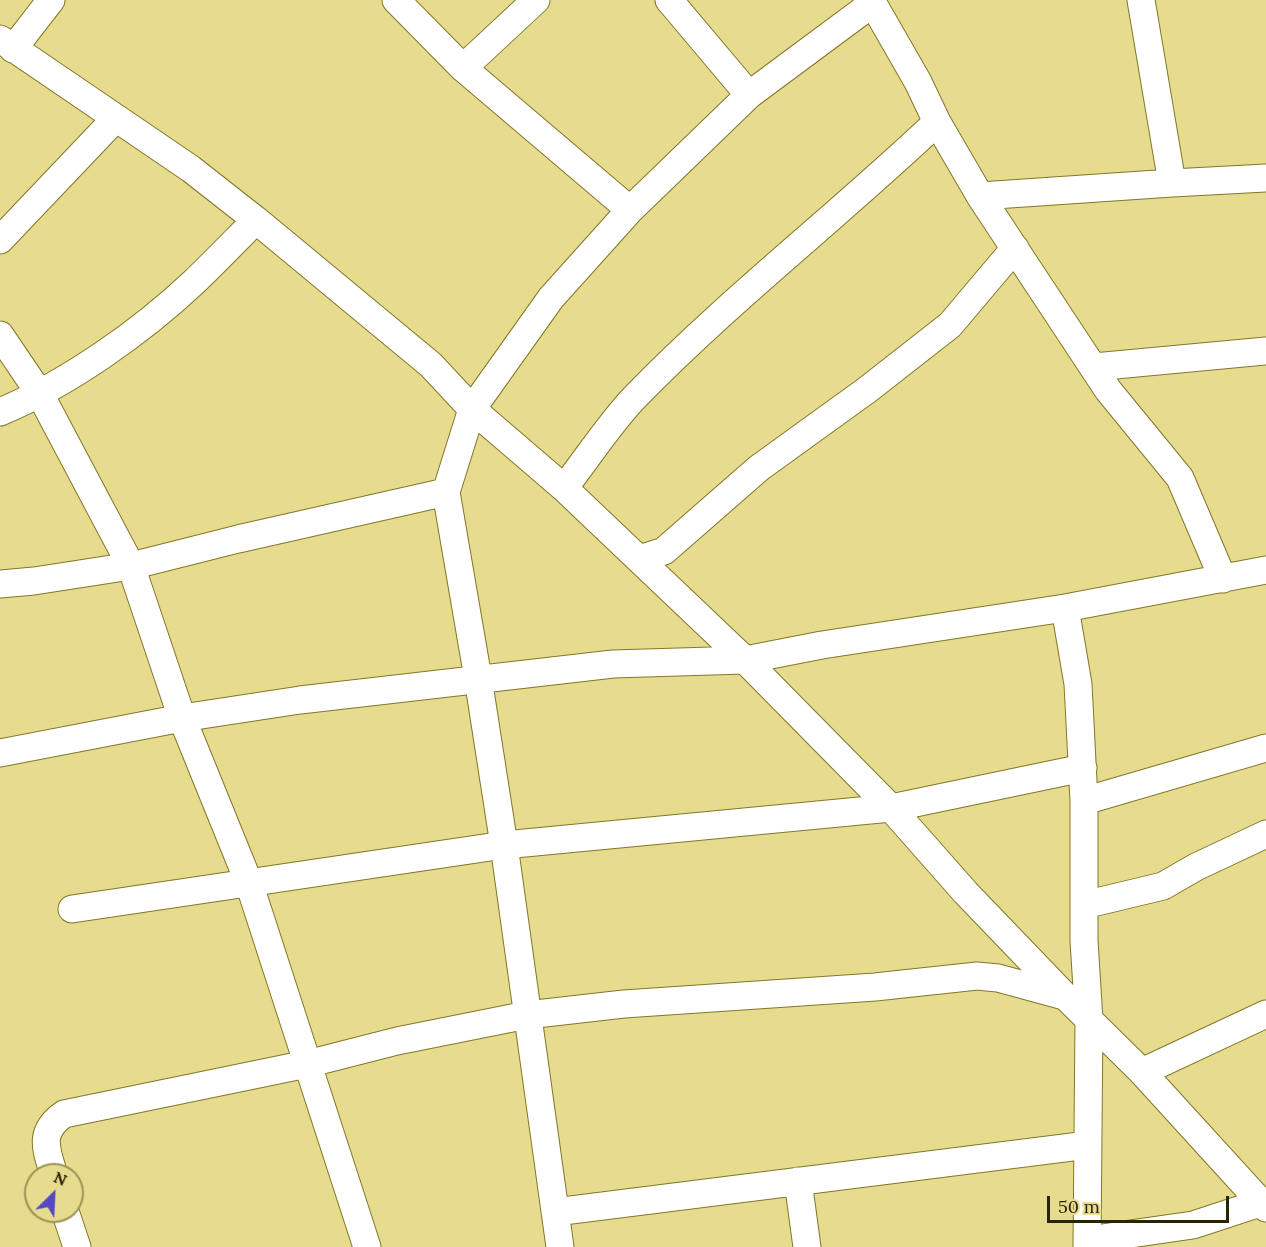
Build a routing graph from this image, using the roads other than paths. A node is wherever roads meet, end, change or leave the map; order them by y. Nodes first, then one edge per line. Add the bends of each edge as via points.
1 (51, 0) edge
2 (396, 0) edge
3 (536, 0) edge
4 (669, 0) edge
5 (1141, 0) edge
6 (872, 2) edge
7 (6, 44) edge
8 (463, 68) junction
9 (749, 95) junction
10 (116, 118) junction
11 (937, 122) junction
12 (1266, 178) edge
13 (1172, 183) junction
14 (980, 196) junction
15 (630, 210) junction
16 (256, 220) junction
17 (0, 240) edge
18 (1015, 248) junction
19 (0, 335) edge
20 (1266, 351) edge
21 (1094, 367) junction
22 (40, 394) junction
23 (472, 409) junction
24 (0, 412) edge
25 (564, 488) junction
26 (446, 492) junction
27 (639, 559) junction
28 (131, 566) junction
29 (1266, 570) edge
30 (1223, 579) junction
31 (0, 584) edge
32 (1065, 608) junction
33 (745, 660) junction
34 (478, 678) junction
35 (182, 718) junction
36 (1266, 748) edge
37 (0, 753) edge
38 (1083, 768) junction
39 (1084, 801) junction
40 (891, 808) junction
41 (1266, 834) edge
42 (504, 845) junction
43 (249, 883) junction
44 (1084, 905) junction
45 (72, 909) dead end
46 (1065, 996) junction
47 (1266, 1014) edge
48 (527, 1015) junction
49 (1089, 1020) junction
50 (307, 1064) junction
51 (1142, 1072) junction
52 (1088, 1145) junction
53 (50, 1163) edge
54 (798, 1181) junction
55 (1265, 1205) edge
56 (555, 1212) junction
57 (69, 1223) edge
58 (1088, 1244) edge
59 (77, 1247) edge
60 (367, 1247) edge
61 (560, 1247) edge
62 (807, 1247) edge

1 - 7 street
2 - 8 street
3 - 8 street
4 - 9 street
5 - 13 street
6 - 9 street
6 - 11 street
7 - 10 street
8 - 15 street
9 - 15 street
10 - 16 street
10 - 17 street
11 - 14 street
11 - 25 street via 733,303 632,400
12 - 13 street
13 - 14 street
14 - 18 street
15 - 23 street via 551,298
16 - 22 street via 194,283 133,334
16 - 23 street via 431,365
18 - 21 street
18 - 27 street via 950,326 759,468 664,551
19 - 22 street
20 - 21 street
21 - 30 street via 1108,390 1180,478
22 - 24 street
22 - 28 street
23 - 25 street
23 - 26 street
25 - 27 street
26 - 28 street
26 - 34 street
27 - 33 street
28 - 31 street
28 - 35 street
29 - 30 street
30 - 32 street
32 - 33 street
32 - 38 street via 1078,684
33 - 34 street via 613,664
33 - 40 street
34 - 35 street
34 - 42 street
35 - 37 street
35 - 43 street
36 - 39 street
38 - 39 street
38 - 40 street
39 - 44 street
40 - 42 street
40 - 46 street
41 - 44 street via 1163,886
42 - 43 street
42 - 48 street
43 - 45 street
43 - 50 street
44 - 49 street
46 - 48 street via 977,976
46 - 49 street
47 - 51 street
48 - 50 street
48 - 56 street
49 - 51 street
49 - 52 street
50 - 53 street via 64,1114 47,1132 45,1148
50 - 60 street
51 - 55 street
52 - 54 street
52 - 58 street
54 - 56 street
54 - 62 street
55 - 58 street via 1192,1225
56 - 61 street
57 - 59 street

